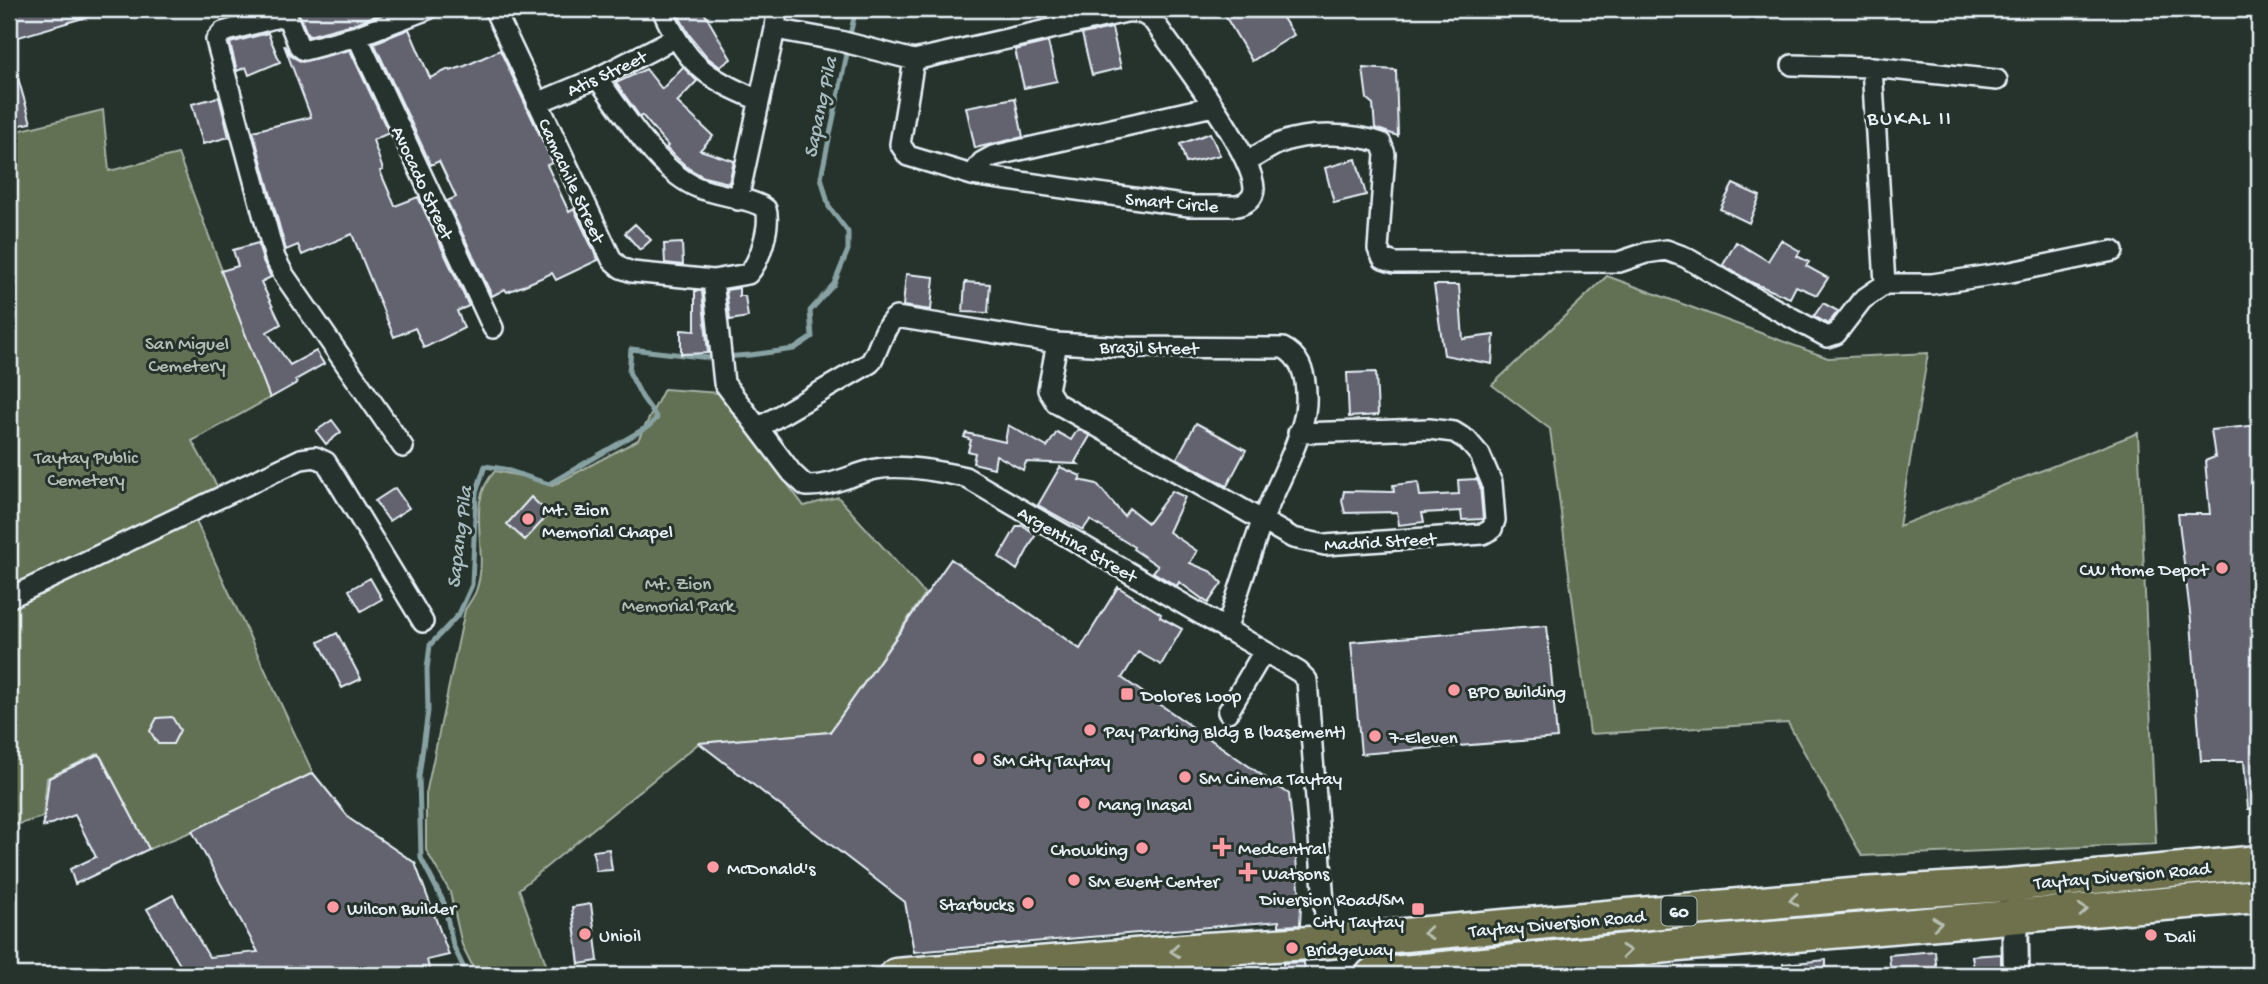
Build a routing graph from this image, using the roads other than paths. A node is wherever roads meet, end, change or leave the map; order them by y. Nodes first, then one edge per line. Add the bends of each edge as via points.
1 (428, 9) edge
2 (494, 9) edge
3 (662, 9) edge
4 (285, 12) edge
5 (1061, 17) edge
6 (776, 19) edge
7 (357, 36) junction
8 (675, 38) junction
9 (914, 60) junction
10 (1792, 65) dead end
11 (1872, 67) junction
12 (597, 78) junction
13 (1997, 80) dead end
14 (759, 100) junction
15 (537, 103) junction
16 (1213, 106) junction
17 (1246, 162) junction
18 (972, 176) junction
19 (738, 200) junction
20 (2113, 251) dead end
21 (713, 280) junction
22 (1885, 284) junction
23 (493, 328) dead end
24 (1057, 343) junction
25 (758, 428) junction
26 (1298, 433) junction
27 (403, 447) dead end
28 (1263, 520) junction
29 (9, 598) edge
30 (423, 622) dead end
31 (1226, 630) junction
32 (1264, 651) junction
33 (1228, 712) dead end
34 (2259, 862) edge
35 (2008, 885) junction
36 (2259, 896) edge
37 (2015, 918) junction
38 (1327, 942) junction
39 (896, 975) edge
40 (1371, 975) edge
41 (2016, 975) edge

1 - 7 street
2 - 15 street, Camachile Street
3 - 8 street
4 - 7 street via 304,50
4 - 27 street via 223,32 216,40 221,64 275,258
5 - 9 street, Smart Circle
5 - 16 street, Smart Circle via 1145,14
6 - 9 street
6 - 14 street
7 - 23 street, Avocado Street
8 - 12 street, Atis Street
8 - 14 street via 688,57 723,85
9 - 18 street, Smart Circle via 901,149 908,156
10 - 11 street
11 - 13 street
11 - 22 street
12 - 15 street, Atis Street
12 - 19 street via 674,173 698,188
14 - 19 street
15 - 21 street, Camachile Street via 612,260 632,272
16 - 17 street, Smart Circle
16 - 18 street via 993,156
17 - 18 street, Smart Circle via 1253,193 1244,205 1230,206 1189,206
17 - 22 street via 1298,137 1362,136 1381,143 1385,154 1378,248 1383,259 1395,263 1619,262 1666,250 1827,337 1836,334 1862,300
19 - 21 street, Camachile Street via 758,203 767,212 759,258 748,274
20 - 22 street via 1931,284
21 - 25 street, Argentina Street via 724,383
24 - 25 street, Brazil Street via 896,317 888,323 870,363
24 - 26 street, Brazil Street via 1283,348 1293,353 1303,374 1306,405
24 - 28 street, Madrid Street via 1048,390 1056,403
25 - 31 street, Argentina Street via 806,486 821,487 878,469 930,470 965,477
26 - 28 street, Brazil Street
26 - 28 street, Madrid Street via 1454,432 1480,455 1492,483 1492,529 1483,534 1325,545 1293,538
28 - 31 street, Brazil Street
29 - 30 street via 301,459 315,457 326,462
31 - 32 street, Argentina Street
32 - 33 street
32 - 38 street, Argentina Street via 1307,680
34 - 35 main road, Taytay Diversion Road / 60
35 - 37 street
35 -> 38 main road, Taytay Diversion Road / 60
37 -> 36 main road, Taytay Diversion Road / 60
40 -> 37 main road, Taytay Diversion Road / 60
37 - 41 street
38 -> 39 main road, Taytay Diversion Road / 60

